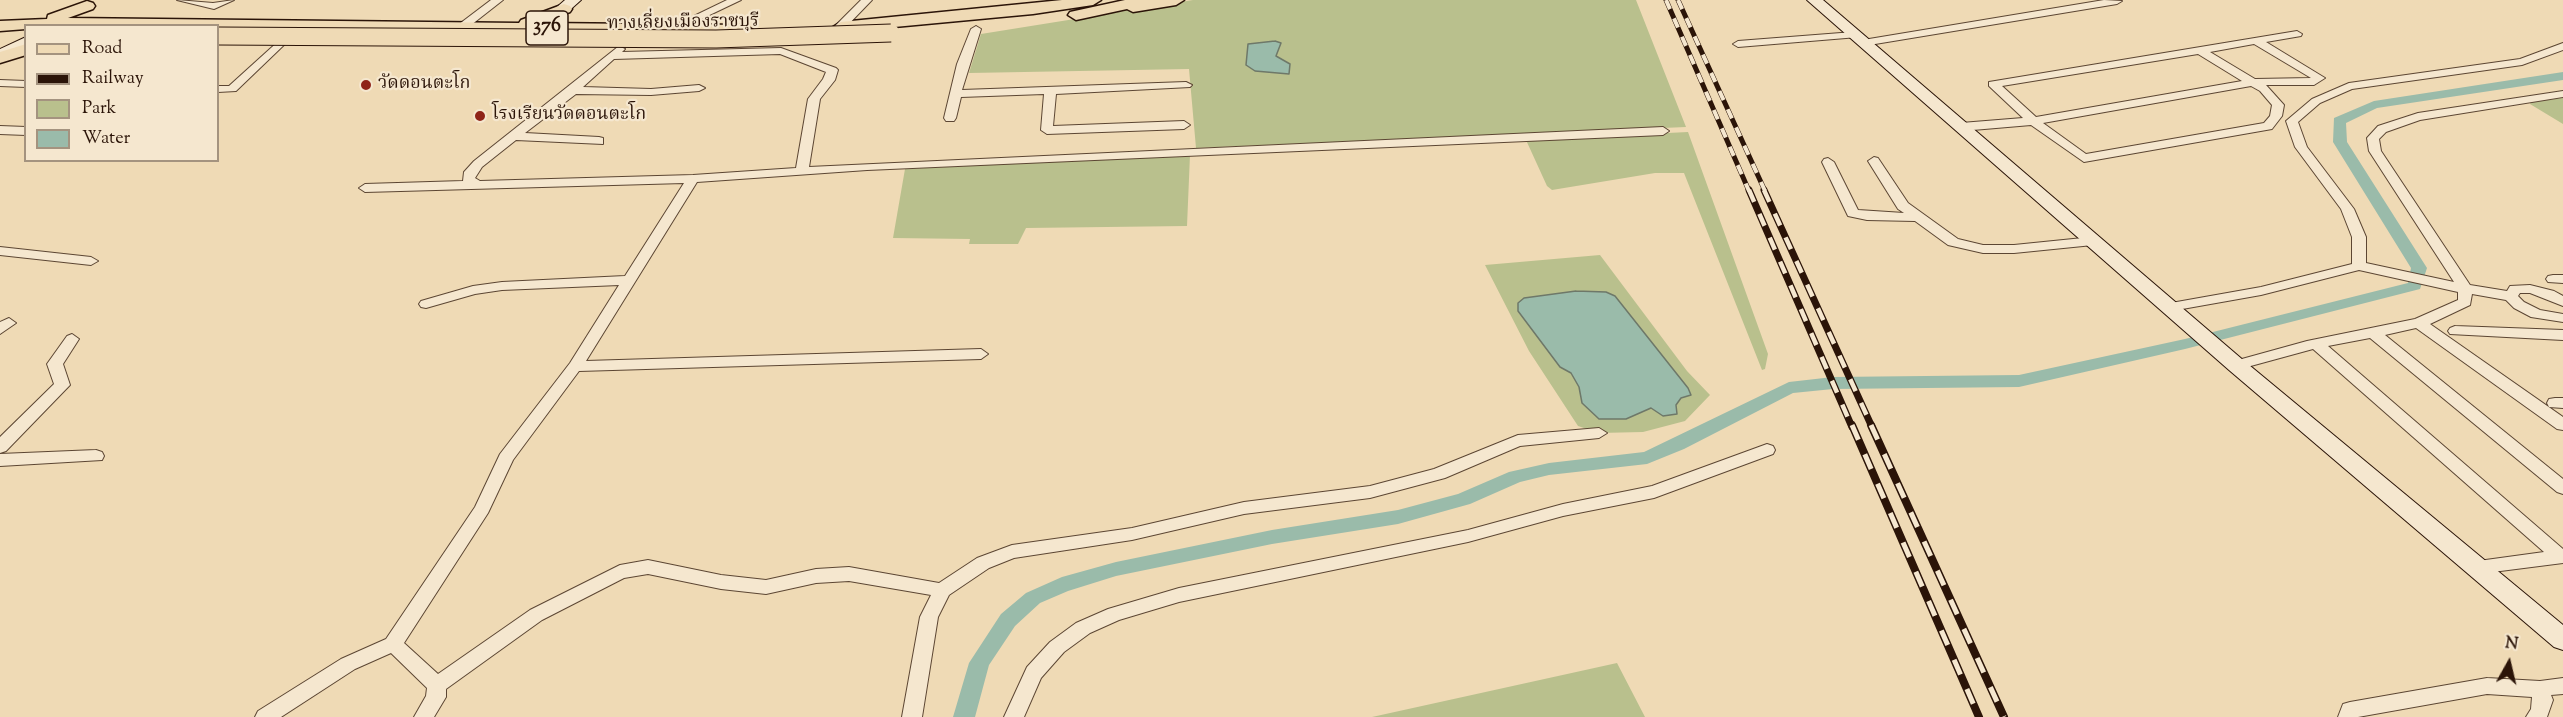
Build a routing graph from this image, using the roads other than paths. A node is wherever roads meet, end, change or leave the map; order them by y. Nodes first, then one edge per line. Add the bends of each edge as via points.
1 (182, 0) edge
2 (229, 0) edge
3 (498, 0) edge
4 (736, 0) edge
5 (867, 0) edge
6 (1147, 0) edge
7 (1176, 0) edge
8 (1814, 0) edge
9 (2117, 1) edge
10 (92, 3) edge
11 (569, 4) edge
12 (1090, 4) edge
13 (1033, 9) junction
14 (40, 24) edge
15 (54, 24) edge
16 (93, 24) joint
17 (219, 25) edge
18 (0, 26) edge
19 (462, 27) junction
20 (489, 27) junction
21 (542, 27) junction
22 (840, 27) junction
23 (976, 28) junction
24 (603, 29) junction
25 (24, 30) edge
26 (219, 30) edge
27 (670, 30) junction
28 (891, 30) junction
29 (0, 31) edge
30 (2297, 34) dead end
31 (0, 36) edge
32 (219, 36) edge
33 (1858, 39) junction
34 (219, 40) edge
35 (0, 41) edge
36 (24, 41) edge
37 (282, 41) junction
38 (2256, 41) junction
39 (24, 42) edge
40 (524, 43) junction
41 (1738, 44) dead end
42 (2563, 46) edge
43 (24, 50) edge
44 (617, 50) junction
45 (2200, 50) junction
46 (0, 56) edge
47 (2253, 82) junction
48 (0, 83) edge
49 (24, 84) edge
50 (1186, 85) dead end
51 (699, 88) dead end
52 (219, 89) edge
53 (573, 90) junction
54 (1050, 90) junction
55 (955, 94) junction
56 (2563, 94) edge
57 (950, 118) dead end
58 (2033, 121) junction
59 (1184, 125) dead end
60 (1961, 127) junction
61 (0, 130) edge
62 (24, 131) edge
63 (1663, 131) dead end
64 (511, 136) junction
65 (599, 141) dead end
66 (1828, 162) dead end
67 (1874, 162) dead end
68 (802, 171) junction
69 (693, 179) junction
70 (476, 184) junction
71 (364, 188) dead end
72 (1914, 217) junction
73 (2093, 241) junction
74 (0, 251) edge
75 (91, 261) dead end
76 (2359, 266) junction
77 (629, 280) junction
78 (2464, 289) junction
79 (2511, 296) junction
80 (2563, 302) edge
81 (426, 304) dead end
82 (2173, 309) junction
83 (2563, 318) edge
84 (2419, 323) junction
85 (2455, 331) dead end
86 (2372, 332) junction
87 (2563, 335) edge
88 (72, 339) dead end
89 (2316, 344) junction
90 (981, 354) dead end
91 (2230, 359) junction
92 (575, 366) junction
93 (2563, 425) edge
94 (1599, 433) dead end
95 (0, 447) edge
96 (1767, 450) dead end
97 (96, 456) dead end
98 (0, 460) edge
99 (2563, 488) edge
100 (2562, 556) edge
101 (2477, 567) junction
102 (942, 590) junction
103 (2563, 640) edge
104 (393, 644) junction
105 (437, 685) junction
106 (2563, 687) edge
107 (2540, 689) junction
108 (266, 717) edge
109 (424, 717) edge
110 (912, 717) edge
111 (1014, 717) edge
112 (2348, 717) edge
113 (2536, 717) edge

1 - 2 street via 214,6
3 - 19 street
4 - 27 street
5 - 22 street
6 - 12 main road, ทางเลี่ยงเมืองราชบุรี / 376
6 - 28 main road, ทางเลี่ยงเมืองราชบุรี / 376 via 985,23
7 - 12 main road
8 - 33 main road
9 - 33 street
10 - 14 main road
10 - 15 main road
10 - 16 main road via 83,20
11 - 20 main road via 527,22
11 - 21 main road
11 - 24 main road via 561,18 566,25
12 - 13 main road, ทางเลี่ยงเมืองราชบุรี / 376
12 - 23 main road, ทางเลี่ยงเมืองราชบุรี / 376
13 - 22 main road, ทางเลี่ยงเมืองราชบุรี / 376
13 - 28 main road, ทางเลี่ยงเมืองราชบุรี / 376
15 - 16 main road, ทางเลี่ยงเมืองราชบุรี / 376
17 - 19 main road, ทางเลี่ยงเมืองราชบุรี / 376
18 - 25 main road, ทางเลี่ยงเมืองราชบุรี / 376
19 - 20 main road, ทางเลี่ยงเมืองราชบุรี / 376
20 - 21 main road, ทางเลี่ยงเมืองราชบุรี / 376
21 - 24 main road, ทางเลี่ยงเมืองราชบุรี / 376
21 - 40 main road
22 - 27 main road, ทางเลี่ยงเมืองราชบุรี / 376
23 - 44 main road, ทางเลี่ยงเมืองราชบุรี / 376 via 818,41
23 - 55 street
24 - 27 main road, ทางเลี่ยงเมืองราชบุรี / 376
25 - 29 main road, ทางเลี่ยงเมืองราชบุรี / 376
25 - 31 main road, ทางเลี่ยงเมืองราชบุรี / 376
26 - 28 main road, ทางเลี่ยงเมืองราชบุรี / 376
28 - 32 main road, ทางเลี่ยงเมืองราชบุรี / 376, bridge via 716,39
30 - 38 street
33 - 41 street
33 - 60 main road
34 - 37 main road, ทางเลี่ยงเมืองราชบุรี / 376
35 - 36 main road
37 - 40 main road, ทางเลี่ยงเมืองราชบุรี / 376
37 - 52 street via 232,89
38 - 45 street
38 - 47 street via 2319,78 2314,82
39 - 46 main road
40 - 44 main road, ทางเลี่ยงเมืองราชบุรี / 376
42 - 76 street via 2522,62 2349,86 2316,101 2292,121 2301,147 2347,209 2359,237
43 - 46 main road
44 - 53 street
44 - 68 street via 781,51 832,69 834,73 814,99
45 - 47 street
45 - 58 street via 1993,84
47 - 58 street
47 - 58 street via 2278,105 2268,126 2084,158
48 - 49 street
50 - 54 street
51 - 53 street via 651,92
53 - 64 street
54 - 55 street
54 - 59 street via 1047,129
55 - 57 street
56 - 78 street via 2418,117 2382,129 2373,138 2375,151
58 - 60 street
60 - 73 main road
61 - 62 street
63 - 68 street
64 - 65 street
64 - 70 street via 470,172 468,179
66 - 72 street via 1853,213
67 - 72 street
68 - 69 street
69 - 70 street
69 - 77 street
70 - 71 street
72 - 73 street via 1953,242 1983,249
73 - 82 main road
74 - 75 street
76 - 78 street
76 - 82 street
77 - 81 street via 502,286
77 - 92 street
78 - 79 street
78 - 84 street via 2464,302
79 - 80 street via 2515,289 2530,289
79 - 83 street via 2536,314
82 - 91 main road
84 - 86 street
84 - 93 street
85 - 87 street
86 - 89 street
86 - 99 street
88 - 95 street via 55,364 62,385
89 - 91 street
89 - 100 street
90 - 92 street
91 - 101 main road
92 - 104 street via 506,458 482,509
94 - 102 street via 1518,441 1439,474 1370,492 1244,508 1132,534 1012,552 983,563
96 - 111 street via 1654,492 1563,510 1468,536 1179,595 1114,614 1083,628 1057,647 1034,673
97 - 98 street
100 - 101 street
101 - 103 main road
102 - 105 street via 849,574 816,576 766,587 648,567 620,572 536,615
102 - 110 street via 929,617
104 - 105 street
104 - 108 street via 348,664
105 - 109 street via 436,697
106 - 107 street
107 - 112 street via 2487,686 2350,710
107 - 113 street via 2543,700

